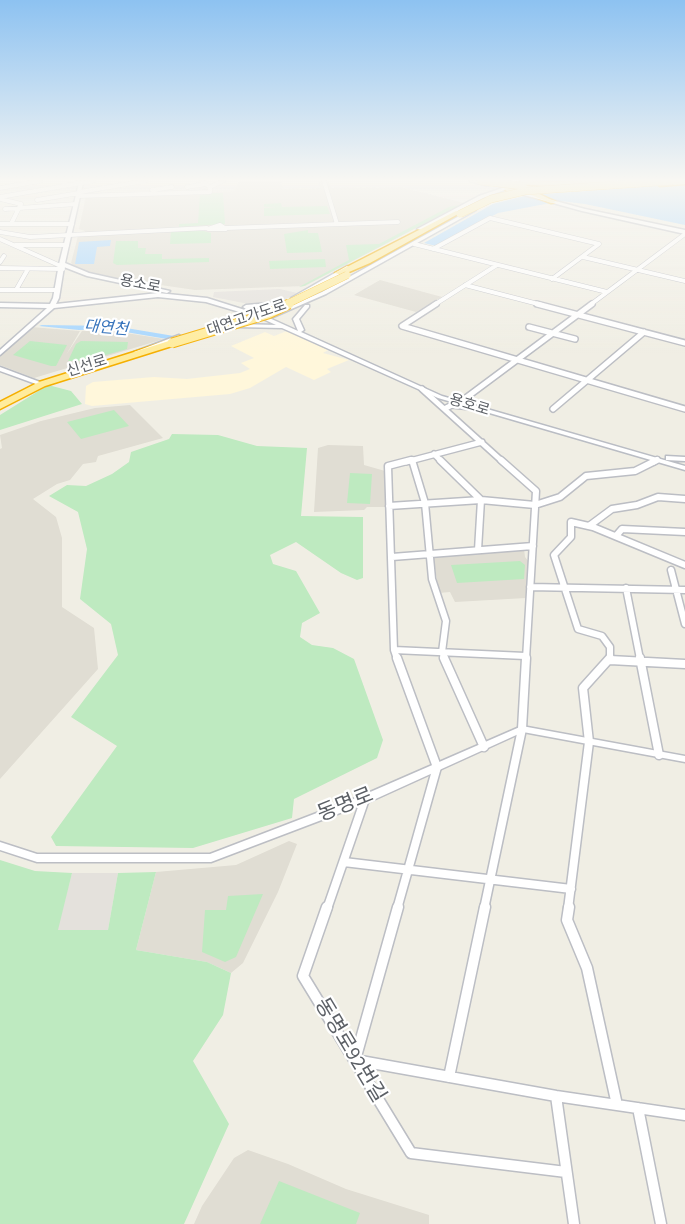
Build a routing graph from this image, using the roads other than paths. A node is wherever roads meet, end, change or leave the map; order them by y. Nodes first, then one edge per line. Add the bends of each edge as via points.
1 (48, 238) edge
2 (69, 238) edge
3 (405, 238) edge
4 (413, 238) edge
5 (425, 238) edge
6 (452, 238) edge
7 (574, 238) edge
8 (678, 238) edge
9 (1, 241) edge
10 (394, 244) junction
11 (12, 245) junction
12 (32, 245) junction
13 (67, 245) junction
14 (411, 246) junction
15 (434, 249) junction
16 (21, 250) junction
17 (2, 256) edge
18 (380, 256) junction
19 (583, 257) junction
20 (0, 262) edge
21 (369, 262) junction
22 (497, 265) junction
23 (63, 267) junction
24 (0, 268) edge
25 (28, 269) junction
26 (638, 270) junction
27 (87, 274) junction
28 (346, 274) junction
29 (552, 279) junction
30 (60, 281) junction
31 (685, 281) edge
32 (136, 285) junction
33 (465, 285) junction
34 (0, 290) edge
35 (16, 290) junction
36 (58, 290) junction
37 (607, 292) junction
38 (324, 293) junction
39 (139, 296) junction
40 (56, 298) junction
41 (71, 304) junction
42 (282, 304) junction
43 (0, 305) edge
44 (237, 306) junction
45 (50, 308) junction
46 (577, 315) junction
47 (265, 317) junction
48 (232, 321) junction
49 (529, 327) dead end
50 (297, 331) junction
51 (644, 332) junction
52 (552, 333) junction
53 (575, 339) dead end
54 (685, 343) edge
55 (0, 353) edge
56 (138, 353) junction
57 (350, 356) junction
58 (365, 358) junction
59 (516, 360) junction
60 (372, 366) junction
61 (386, 367) junction
62 (0, 369) edge
63 (586, 380) junction
64 (38, 383) junction
65 (422, 389) junction
66 (463, 400) junction
67 (446, 402) junction
68 (0, 404) edge
69 (553, 409) dead end
70 (685, 409) edge
71 (482, 442) junction
72 (434, 454) junction
73 (662, 458) junction
74 (412, 460) junction
75 (685, 461) edge
76 (685, 468) edge
77 (685, 499) edge
78 (481, 500) junction
79 (425, 503) junction
80 (536, 505) junction
81 (389, 506) junction
82 (589, 526) junction
83 (685, 532) edge
84 (616, 536) junction
85 (533, 546) junction
86 (478, 550) junction
87 (430, 554) junction
88 (392, 557) junction
89 (685, 565) edge
90 (671, 570) dead end
91 (530, 587) junction
92 (564, 587) junction
93 (626, 588) junction
94 (676, 589) junction
95 (685, 590) edge
96 (685, 624) edge
97 (394, 650) junction
98 (442, 652) junction
99 (525, 656) junction
100 (610, 660) junction
101 (640, 662) junction
102 (685, 664) edge
103 (522, 729) junction
104 (589, 742) junction
105 (484, 747) junction
106 (659, 754) junction
107 (685, 759) edge
108 (437, 767) junction
109 (365, 800) junction
110 (0, 846) edge
111 (344, 862) junction
112 (408, 871) junction
113 (489, 880) junction
114 (571, 889) junction
115 (355, 1060) junction
116 (449, 1077) junction
117 (556, 1096) junction
118 (617, 1105) junction
119 (638, 1108) junction
120 (685, 1115) edge
121 (566, 1172) junction
122 (574, 1224) edge
123 (661, 1224) edge

1 - 12 street
2 - 13 main road
3 - 10 main road
4 - 18 highway, bridge
5 - 14 main road
6 - 15 street
7 - 19 street via 599,244
8 - 26 street
9 - 11 street
10 - 18 highway
10 - 28 main road
11 - 12 street
11 - 16 street
12 - 13 street
12 - 16 street
13 - 23 main road
14 - 15 street
14 - 18 highway
14 - 28 main road
15 - 22 street
16 - 23 street
17 - 20 street
18 - 21 highway
19 - 26 street
19 - 29 street
21 - 28 highway
21 - 28 highway
22 - 29 street
22 - 33 street
23 - 25 street
23 - 27 main road, 용소로
23 - 30 main road
24 - 25 street
25 - 35 street
26 - 31 street
26 - 37 street
27 - 30 main road
27 - 32 main road, 용소로
28 - 38 main road
28 - 42 main road
28 - 56 highway, 대연고가도로, bridge via 268,314
29 - 37 street
30 - 36 main road
32 - 39 main road via 146,290
32 - 44 main road, 용소로
33 - 46 street
33 - 59 street via 402,326
34 - 35 street
35 - 36 street
36 - 40 main road
37 - 46 street
38 - 47 main road
38 - 50 main road via 297,315
39 - 41 main road, 용소로
39 - 44 main road, 용소로 via 192,297
40 - 41 main road
40 - 45 main road
41 - 45 main road, 용소로
42 - 44 main road
42 - 47 main road
43 - 45 main road
44 - 47 main road, 용소로
44 - 48 main road via 240,313
45 - 55 main road
46 - 51 street
46 - 52 street
47 - 48 main road
47 - 50 main road, 용호로
47 - 56 main road
48 - 56 main road
49 - 52 street
50 - 57 main road, 용호로
50 - 58 main road, 용호로
51 - 54 street
51 - 63 street
52 - 53 street
52 - 59 street
56 - 64 highway, 신선로
56 - 68 highway via 42,384
57 - 58 main road via 348,353
57 - 60 main road, 용호로
58 - 61 main road, 용호로
59 - 63 street
59 - 66 street
60 - 61 main road via 385,370
60 - 65 main road, 용호로
61 - 67 main road, 용호로
62 - 64 main road
63 - 69 street
63 - 70 street
64 - 68 highway, 신선로
65 - 67 main road, 용호로
65 - 67 street via 436,400
66 - 67 main road, 용호로
66 - 73 main road, 용호로
67 - 71 street
67 - 73 main road, 용호로
71 - 72 street
71 - 80 street via 536,491
72 - 74 street
72 - 78 street
73 - 75 main road
73 - 76 main road, 용호로
73 - 80 street via 635,471 586,476 560,497
74 - 79 street
74 - 81 street via 388,466
77 - 82 street via 658,498 612,509
78 - 79 street
78 - 80 street
78 - 86 street
79 - 81 street
79 - 87 street
80 - 85 street
81 - 88 street
82 - 84 street
82 - 92 street via 571,522 571,537 554,555
83 - 84 street via 622,529
84 - 89 street
85 - 86 street
85 - 91 street
86 - 87 street
87 - 88 street
87 - 98 street via 432,579 446,621
88 - 97 street
90 - 94 street
91 - 92 street
91 - 99 street
92 - 93 street
92 - 100 street via 578,629 602,636 610,647
93 - 94 street
93 - 101 street
94 - 95 street
94 - 96 street
97 - 98 street
97 - 108 street
98 - 99 street
98 - 105 street
99 - 103 street
100 - 101 street
100 - 104 street via 583,688
101 - 102 street
101 - 106 street
103 - 104 street
103 - 105 street, 동명로
103 - 113 street
104 - 106 street
104 - 114 street
105 - 108 street, 동명로
106 - 107 street
108 - 109 street, 동명로
108 - 112 street
109 - 110 street, 동명로 via 211,858 37,858
109 - 111 street, 동명로92번길
111 - 112 street
111 - 115 street, 동명로92번길 via 303,976
112 - 113 street
112 - 115 street
113 - 114 street
113 - 116 street
114 - 118 street via 567,920 587,968
115 - 116 street
115 - 121 street, 동명로92번길 via 411,1153
116 - 117 street
117 - 118 street
117 - 121 street
118 - 119 street
119 - 120 street
119 - 123 street
121 - 122 street

